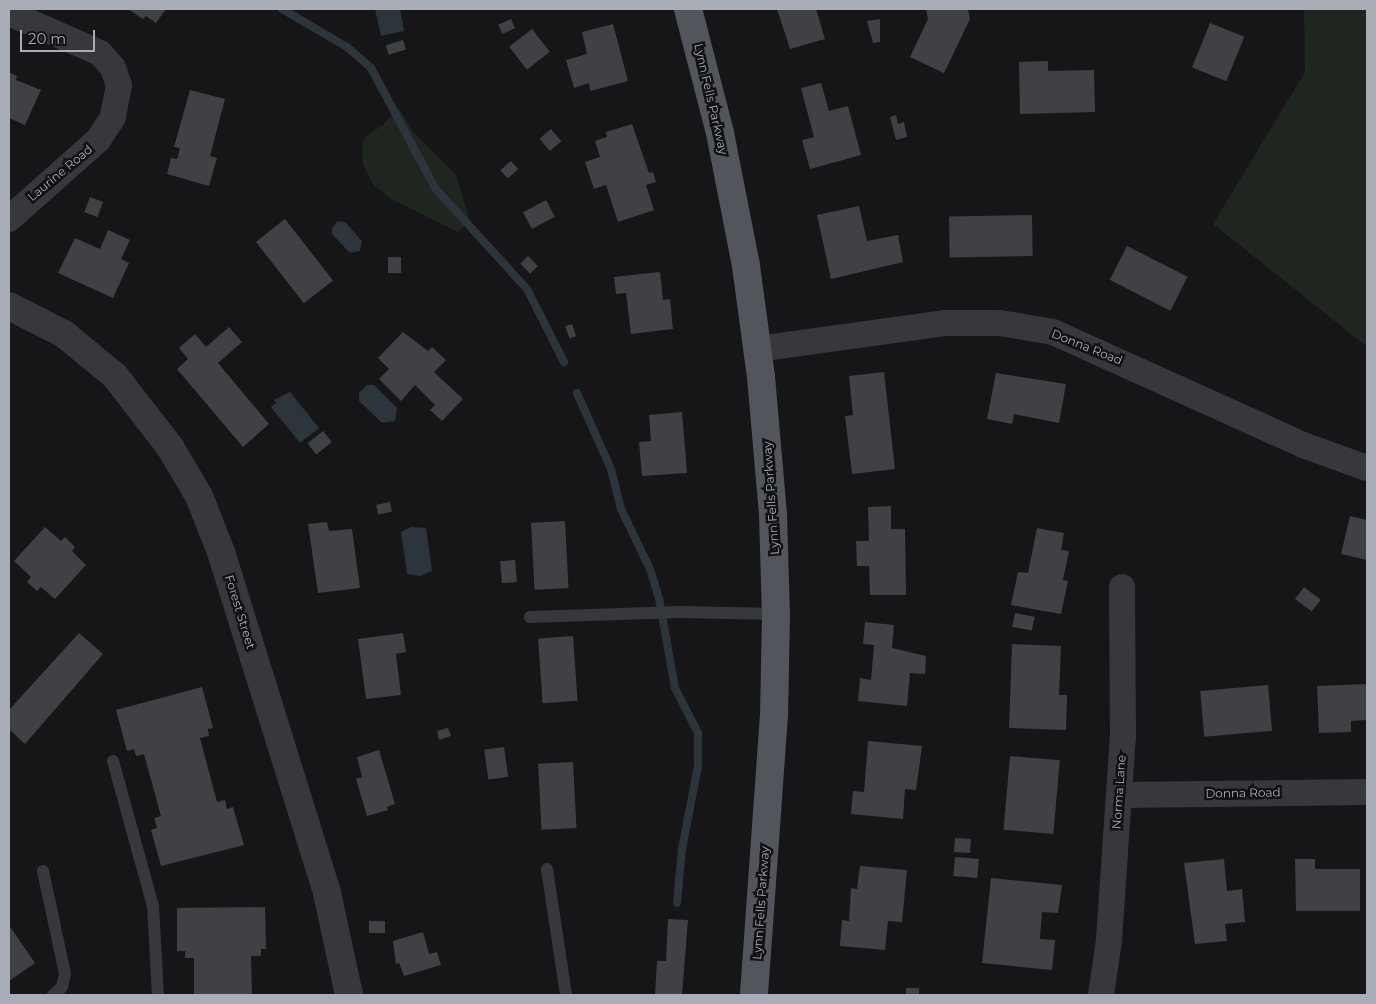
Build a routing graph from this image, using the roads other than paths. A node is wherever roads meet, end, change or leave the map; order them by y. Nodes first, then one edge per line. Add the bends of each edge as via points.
1 (688, 9) edge
2 (9, 13) edge
3 (9, 219) edge
4 (9, 306) edge
5 (757, 349) junction
6 (1367, 468) edge
7 (1122, 587) dead end
8 (776, 614) junction
9 (530, 616) dead end
10 (113, 760) dead end
11 (1367, 792) edge
12 (1120, 795) junction
13 (547, 869) dead end
14 (44, 871) dead end
15 (53, 995) edge
16 (158, 995) edge
17 (349, 995) edge
18 (566, 995) edge
19 (754, 995) edge
20 (1101, 995) edge

1 - 5 main road, Lynn Fells Parkway via 722,143 746,266
2 - 3 street, Laurine Road via 100,53 113,68 119,85 113,117 98,140
4 - 17 street, Forest Street via 64,334 115,376 170,448 199,496 222,552 327,893
5 - 6 street, Donna Road via 944,323 1031,327 1083,344 1303,444
5 - 8 main road, Lynn Fells Parkway via 769,456
7 - 12 street, Norma Lane
8 - 9 lane via 680,612
8 - 19 main road, Lynn Fells Parkway via 772,748
10 - 16 lane via 153,906
11 - 12 street, Donna Road
12 - 20 street, Norma Lane via 1109,940
13 - 18 lane
14 - 15 lane via 65,974 62,987

